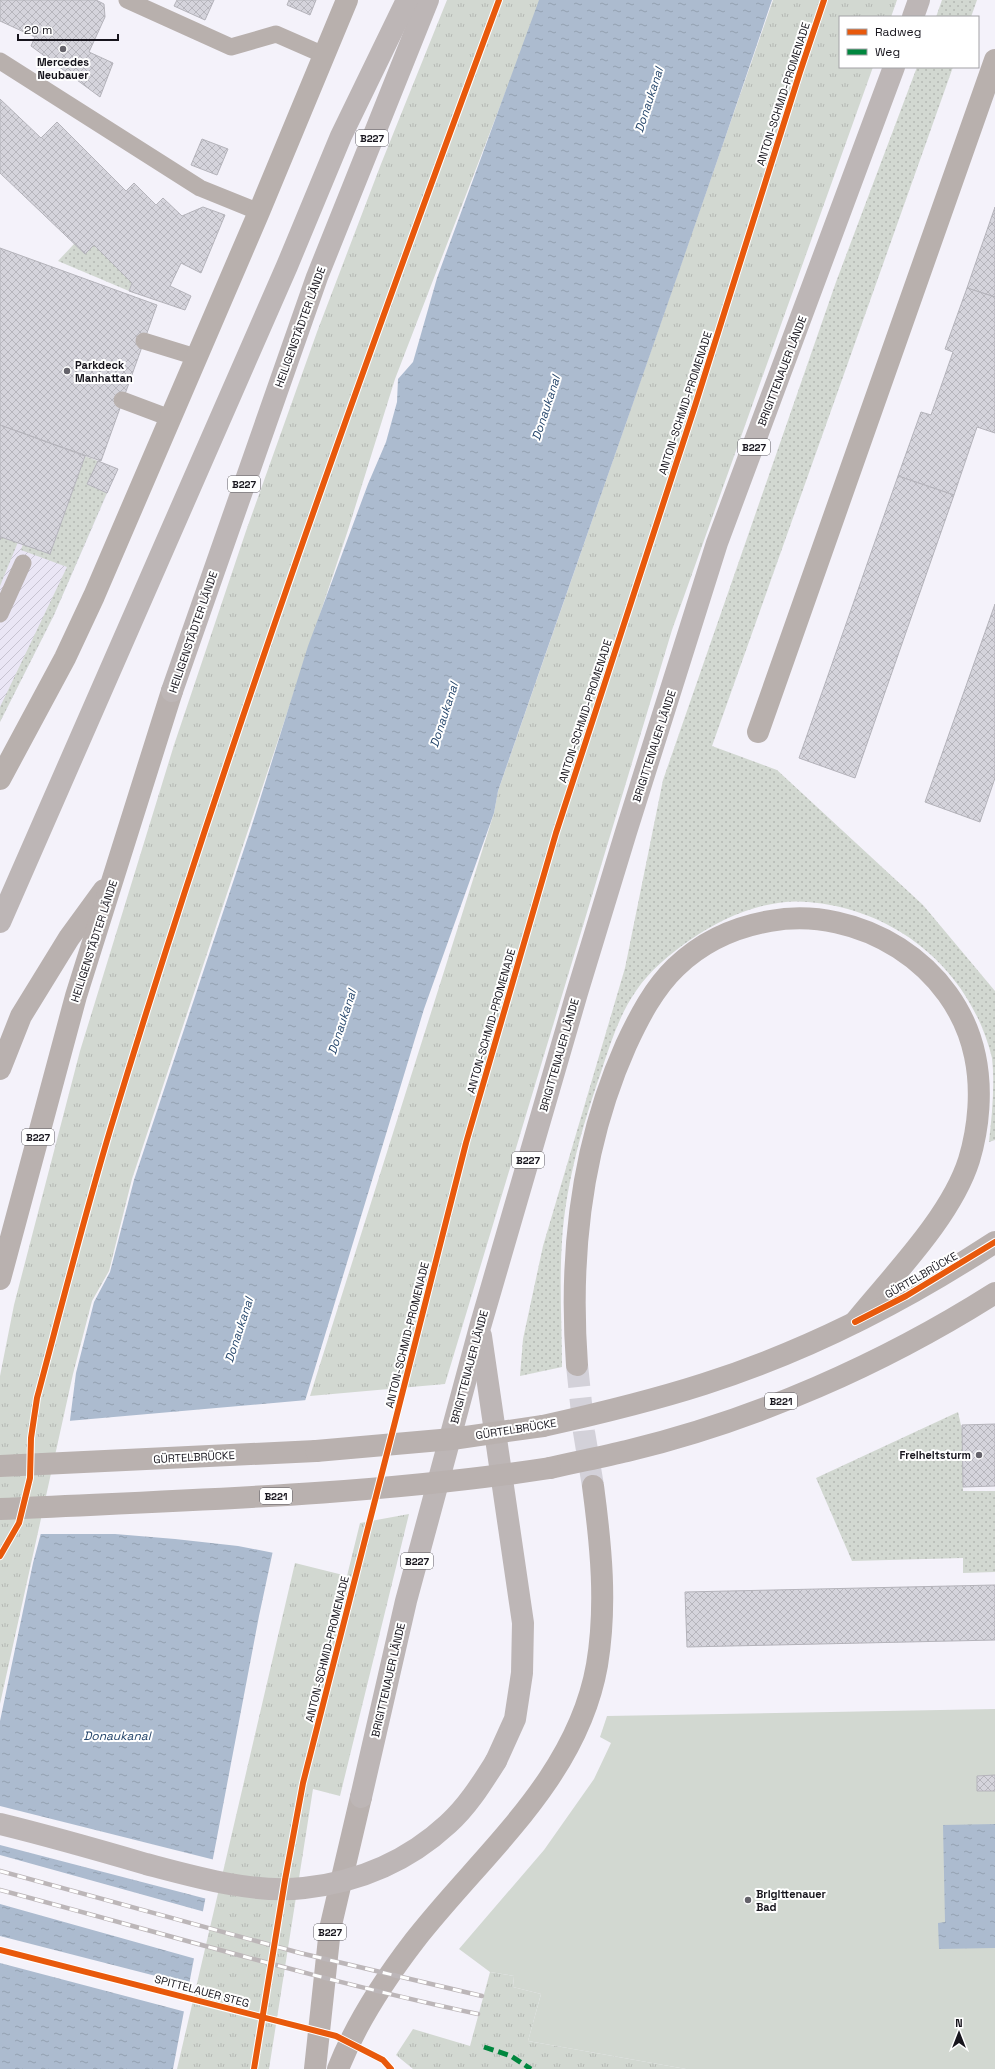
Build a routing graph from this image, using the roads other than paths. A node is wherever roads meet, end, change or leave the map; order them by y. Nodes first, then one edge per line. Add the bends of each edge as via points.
1 (127, 0) edge
2 (347, 0) edge
3 (407, 0) edge
4 (428, 0) edge
5 (919, 0) edge
6 (913, 16) edge
7 (324, 55) junction
8 (995, 60) edge
9 (0, 62) edge
10 (894, 68) edge
11 (259, 212) junction
12 (144, 341) dead end
13 (196, 357) junction
14 (122, 400) dead end
15 (170, 418) junction
16 (24, 563) dead end
17 (0, 614) edge
18 (172, 691) joint
19 (758, 732) dead end
20 (3, 768) edge
21 (116, 874) junction
22 (0, 922) edge
23 (0, 1069) edge
24 (995, 1242) edge
25 (0, 1279) edge
26 (995, 1293) edge
27 (855, 1322) junction
28 (480, 1327) junction
29 (577, 1365) tunnel mouth
30 (0, 1466) edge
31 (593, 1486) tunnel mouth
32 (0, 1509) edge
33 (361, 1797) joint
34 (0, 1824) edge
35 (315, 2069) edge
36 (338, 2069) edge

1 - 7 lane via 231,47 276,34
2 - 7 street
3 - 22 highway via 341,136
4 - 18 highway, HEILIGENSTÄDTER LÄNDE / B227 via 317,277
5 - 6 highway
7 - 11 street
8 - 19 street
9 - 11 lane via 200,188
10 - 28 highway, BRIGITTENAUER LÄNDE / B227 via 718,543 577,992
11 - 13 street
12 - 13 lane
13 - 15 street
14 - 15 lane
15 - 20 street via 65,658
16 - 17 lane
18 - 21 main road, HEILIGENSTÄDTER LÄNDE / B227
21 - 23 main road via 69,938 21,1016
21 - 25 main road, HEILIGENSTÄDTER LÄNDE / B227 via 76,996
24 - 27 main road, GÜRTELBRÜCKE via 906,1296
26 - 32 main road, B221, bridge via 941,1325 824,1384 695,1432 628,1451 550,1468 346,1492
27 - 29 main road via 940,1217 957,1188 968,1162 975,1135 978,1083 975,1056 955,1004 938,981 915,958 861,928 826,920 786,918 752,924 699,948 676,967 654,992 634,1026 601,1112 588,1162 580,1209 574,1264
27 - 30 main road, GÜRTELBRÜCKE, bridge via 762,1363 705,1384 595,1415 543,1426 452,1439 316,1451
28 - 33 highway, BRIGITTENAUER LÄNDE / B227 via 406,1602
28 - 34 highway, bridge via 523,1623 522,1673 515,1718 496,1761 475,1793 450,1823 422,1846 385,1867 347,1881 303,1888 266,1888 198,1877
31 - 36 main road via 602,1552 603,1616 597,1666 581,1721 550,1778 521,1817 415,1940 375,1997
33 - 35 main road, BRIGITTENAUER LÄNDE / B227 via 330,1929

